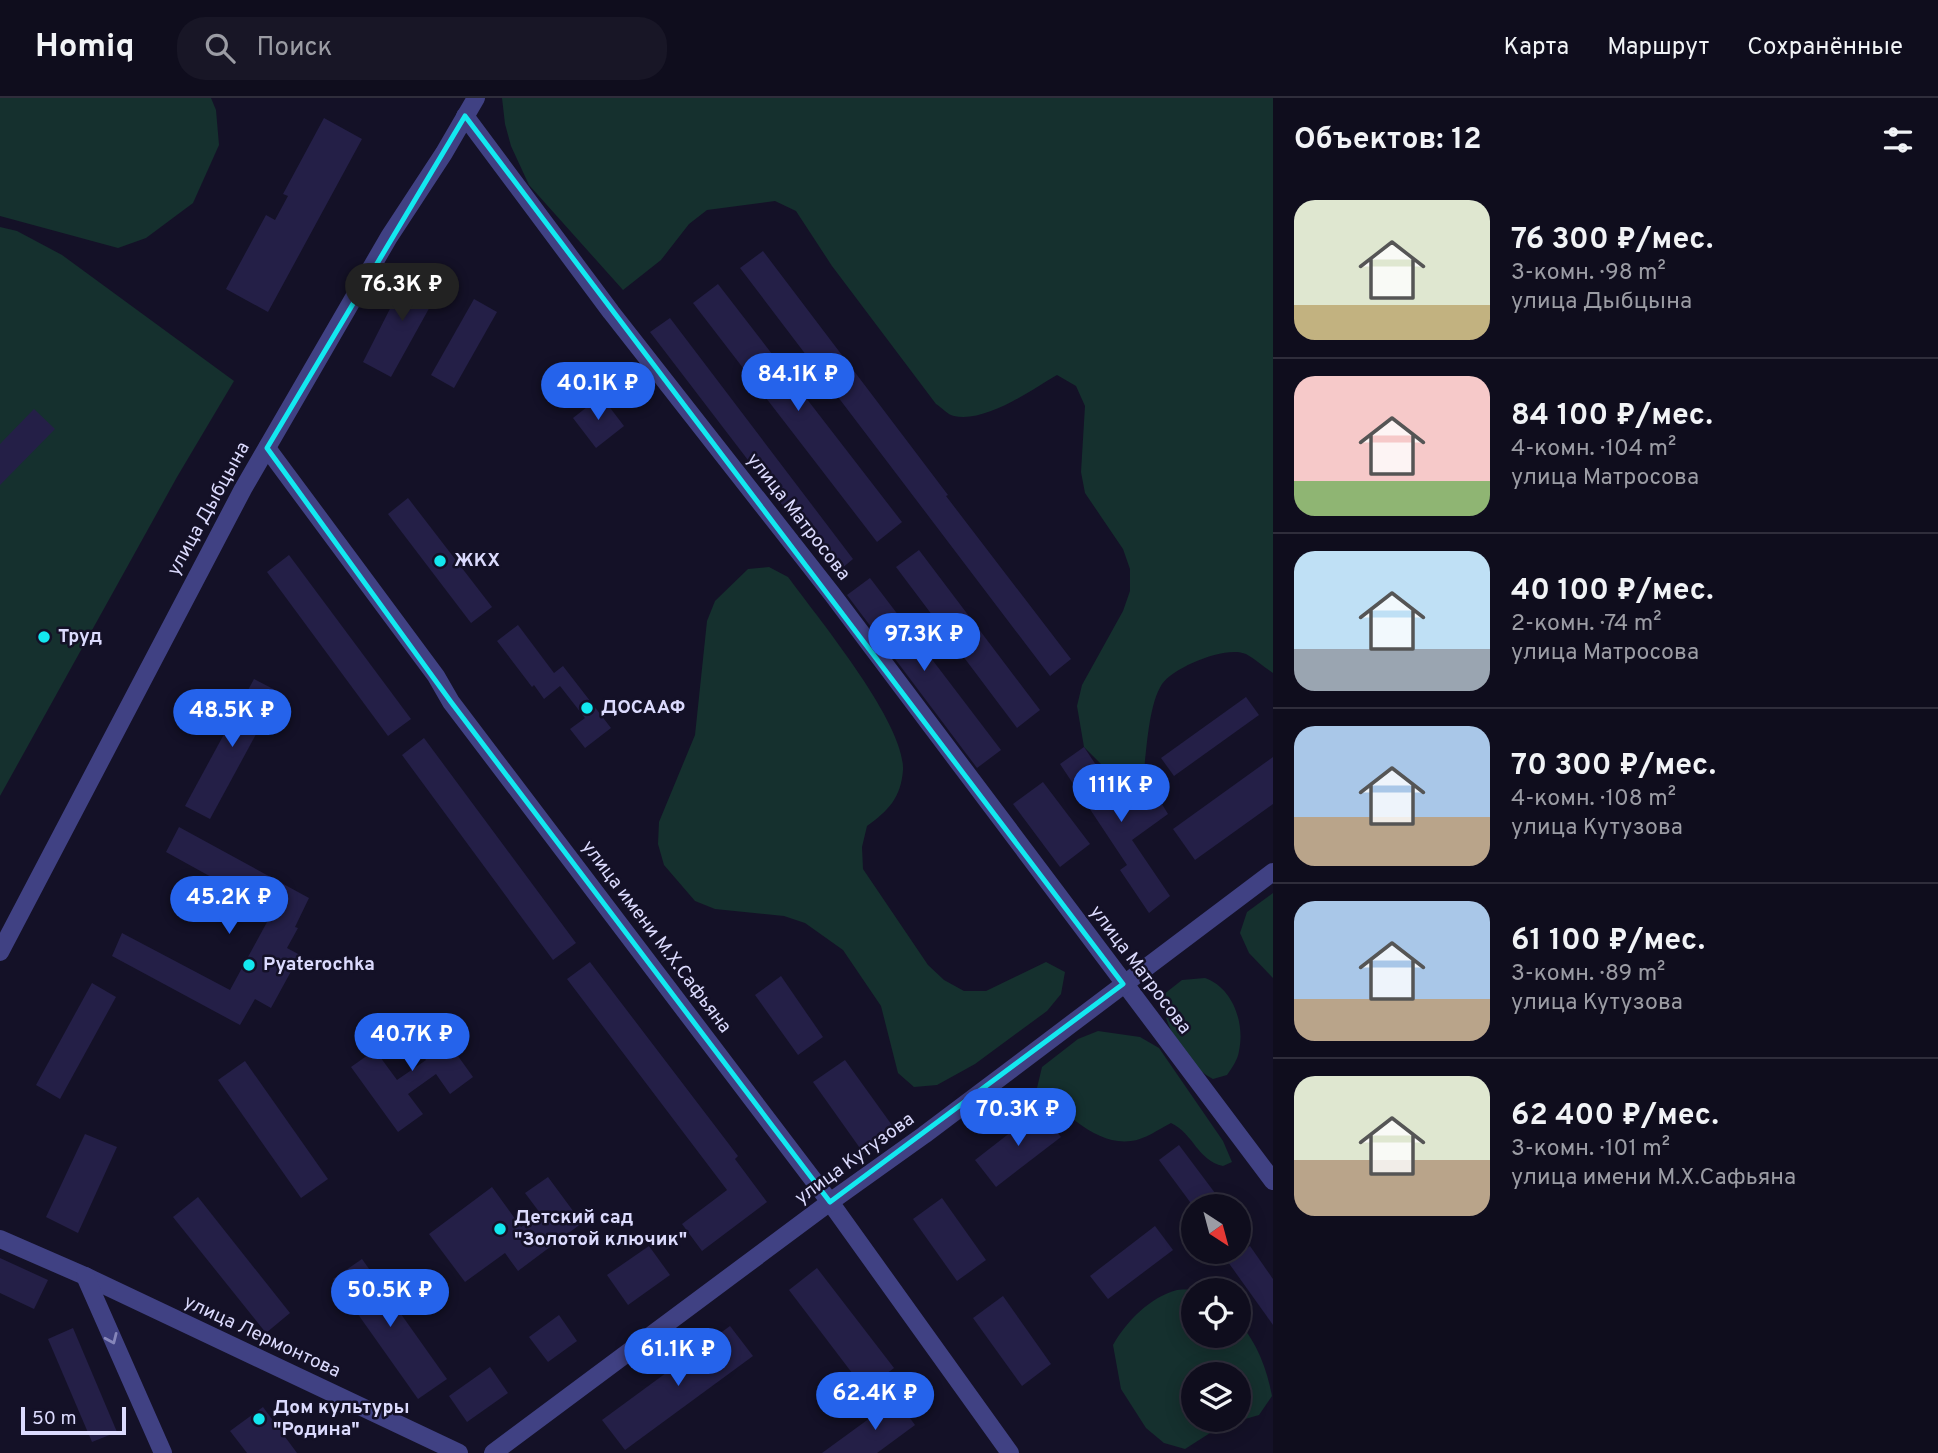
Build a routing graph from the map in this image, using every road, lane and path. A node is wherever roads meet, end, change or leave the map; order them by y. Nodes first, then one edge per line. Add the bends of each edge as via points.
1 (476, 98) edge
2 (466, 116) junction
3 (267, 448) junction
4 (1273, 872) edge
5 (0, 953) edge
6 (1123, 984) junction
7 (1273, 1181) edge
8 (830, 1202) junction
9 (0, 1239) edge
10 (85, 1276) junction
11 (163, 1453) edge
12 (459, 1453) edge
13 (493, 1453) edge
14 (1010, 1453) edge

1 - 2 street, улица Дыбцына
2 - 3 street, улица Дыбцына via 389,237
2 - 6 street, улица Матросова
3 - 5 street, улица Дыбцына
3 - 8 street, улица имени М.Х.Сафьяна via 459,713
4 - 6 street, улица Кутузова
6 - 7 street, улица Матросова
6 - 8 street, улица Кутузова
8 - 13 street, улица Кутузова
8 - 14 street, улица имени М.Х.Сафьяна
9 - 10 street, улица Лермонтова
10 -> 11 street
10 - 12 street, улица Лермонтова

